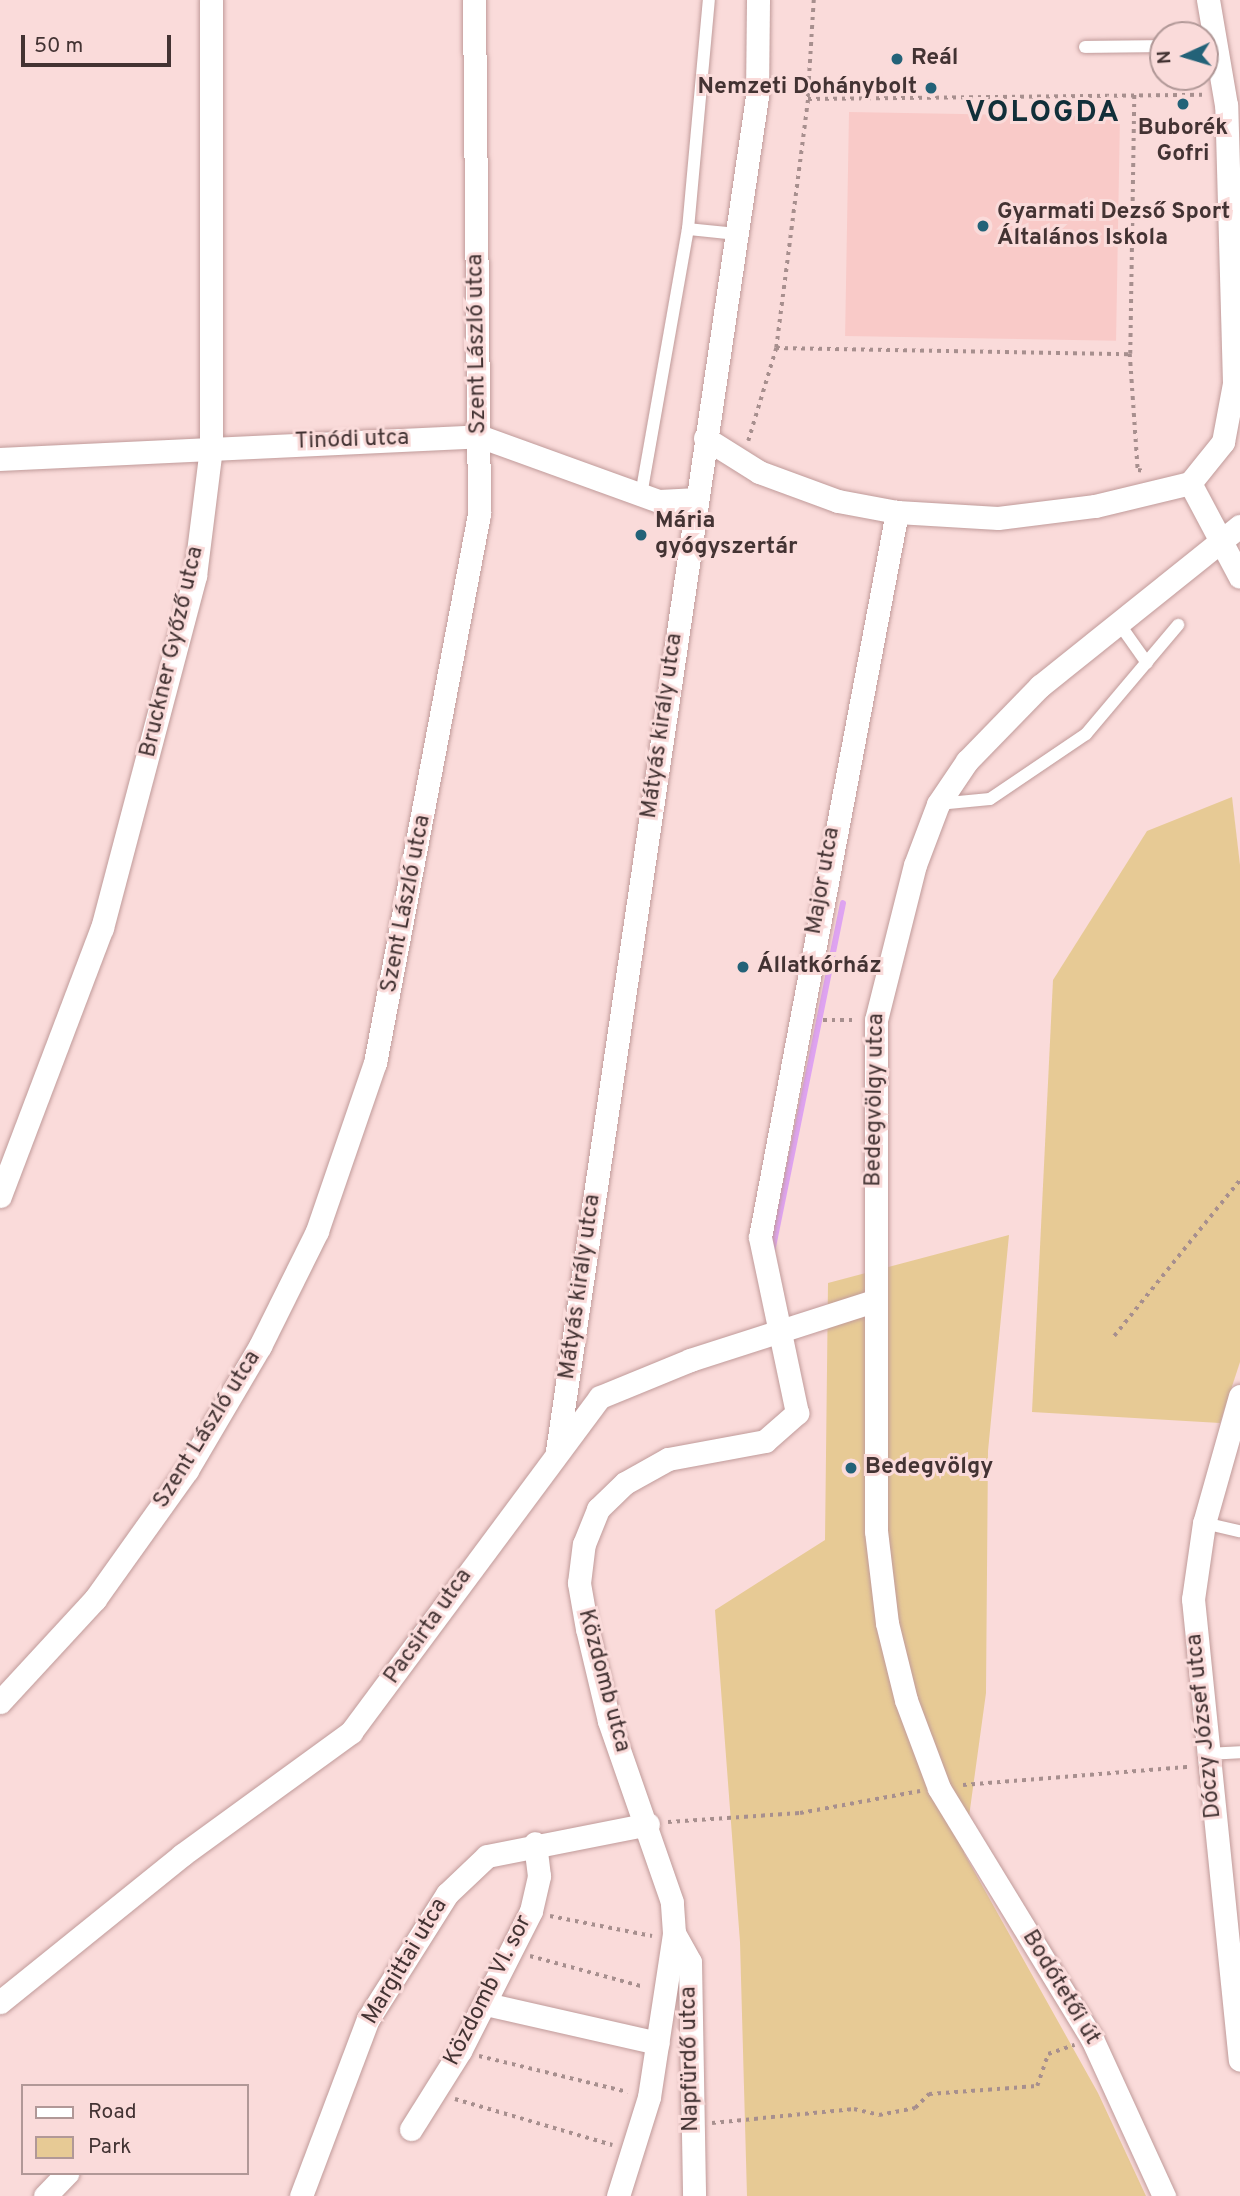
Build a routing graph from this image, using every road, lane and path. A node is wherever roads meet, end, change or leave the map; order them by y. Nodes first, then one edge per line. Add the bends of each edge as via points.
1 (211, 0) edge
2 (474, 0) edge
3 (709, 0) edge
4 (758, 0) edge
5 (814, 0) edge
6 (1208, 0) edge
7 (1209, 21) edge
8 (1149, 46) edge
9 (1085, 47) dead end
10 (1217, 91) edge
11 (1134, 93) junction
12 (1214, 96) dead end
13 (808, 99) junction
14 (688, 229) junction
15 (736, 234) junction
16 (776, 348) junction
17 (1130, 354) junction
18 (479, 436) junction
19 (705, 438) junction
20 (211, 447) junction
21 (745, 450) dead end
22 (0, 459) edge
23 (1138, 470) dead end
24 (1190, 483) junction
25 (641, 495) junction
26 (693, 499) junction
27 (897, 512) junction
28 (1233, 533) edge
29 (1240, 576) edge
30 (1118, 622) junction
31 (1178, 625) dead end
32 (1147, 663) junction
33 (938, 804) junction
34 (825, 1020) dead end
35 (876, 1020) junction
36 (1240, 1180) edge
37 (0, 1196) edge
38 (871, 1302) junction
39 (784, 1331) junction
40 (1114, 1336) dead end
41 (1240, 1396) edge
42 (557, 1451) junction
43 (1203, 1523) junction
44 (1240, 1531) edge
45 (0, 1702) edge
46 (1240, 1752) edge
47 (1207, 1760) junction
48 (939, 1788) junction
49 (905, 1793) dead end
50 (648, 1824) junction
51 (535, 1843) junction
52 (531, 1911) junction
53 (674, 1933) junction
54 (512, 1951) junction
55 (667, 1993) junction
56 (0, 2002) edge
57 (486, 2004) junction
58 (1092, 2039) junction
59 (659, 2043) junction
60 (460, 2051) junction
61 (1240, 2060) edge
62 (436, 2093) junction
63 (649, 2097) junction
64 (692, 2124) junction
65 (411, 2129) dead end
66 (634, 2150) junction
67 (65, 2175) edge
68 (692, 2194) edge
69 (44, 2196) edge
70 (301, 2196) edge
71 (618, 2196) edge
72 (1164, 2196) edge

1 - 20 street, Bruckner Győző utca
2 - 18 street, Szent László utca
3 - 14 lane
4 - 15 street, Mátyás király utca via 757,96
5 - 13 path
6 - 7 street
8 - 9 lane
10 - 24 street via 1232,207 1234,383 1223,442
11 - 12 path
11 - 13 path
11 - 17 path
13 - 16 path
14 - 15 lane
14 - 25 lane
15 - 19 street, Mátyás király utca
16 - 17 path
16 - 21 path
17 - 23 path
18 - 20 street, Tinódi utca
18 - 25 street, Tinódi utca
18 - 45 street, Szent László utca via 479,514 415,873 375,1063 317,1231 260,1346 187,1470 96,1599
19 - 26 street, Mátyás király utca
19 - 27 street via 759,472 838,501
20 - 22 street, Tinódi utca
20 - 37 street, Bruckner Győző utca via 195,576 116,877
24 - 27 street via 1095,506 998,518
24 - 28 street
25 - 26 street, Tinódi utca
26 - 42 street, Mátyás király utca
27 - 39 street, Major utca via 760,1237
28 - 29 street
28 - 30 street, Bedegvölgy utca
30 - 32 lane
30 - 33 street, Bedegvölgy utca via 1040,686 968,761
31 - 32 lane
32 - 33 lane via 1086,734 1011,784 966,806
33 - 35 street, Bedegvölgy utca via 915,865
34 - 35 path
35 - 38 street, Bedegvölgy utca
36 - 40 path
38 - 39 street, Pacsirta utca
38 - 48 street, Bedegvölgy utca via 876,1531 887,1623 906,1700
39 - 42 street, Pacsirta utca via 624,1384 600,1397
39 - 50 street, Közdomb utca via 796,1384 797,1413 789,1426 765,1441 668,1459 625,1483 598,1509 584,1544 579,1583 587,1629 609,1721
41 - 43 street, Dóczy József utca
42 - 56 street, Pacsirta utca via 351,1732 181,1855
43 - 44 lane
43 - 47 street, Dóczy József utca via 1193,1599
46 - 47 lane
47 - 48 path
47 - 61 street, Dóczy József utca
48 - 58 street, Bodótetői út
49 - 50 path via 800,1813
50 - 51 street, Margittai utca
50 - 53 street, Közdomb utca via 672,1902
51 - 52 street, Közdomb VI. sor via 539,1876
51 - 70 street, Margittai utca via 487,1856 447,1894 368,2019
52 - 53 path via 642,1937
52 - 54 street, Közdomb VI. sor
53 - 55 street, Közdomb utca
53 - 64 street, Napfürdő utca via 690,1962
54 - 55 path
54 - 57 street, Közdomb VI. sor
55 - 59 street, Közdomb utca
57 - 59 street
57 - 60 street, Közdomb VI. sor
58 - 64 path via 1048,2054 1037,2086 929,2094 915,2108 879,2115 854,2109
58 - 72 street, Bodótetői út
59 - 63 street, Közdomb utca
60 - 62 street, Közdomb VI. sor
60 - 63 path
62 - 65 street, Közdomb VI. sor
62 - 66 path via 570,2137
63 - 66 street, Közdomb utca
64 - 68 street, Napfürdő utca
66 - 71 street, Közdomb utca
67 - 69 street

